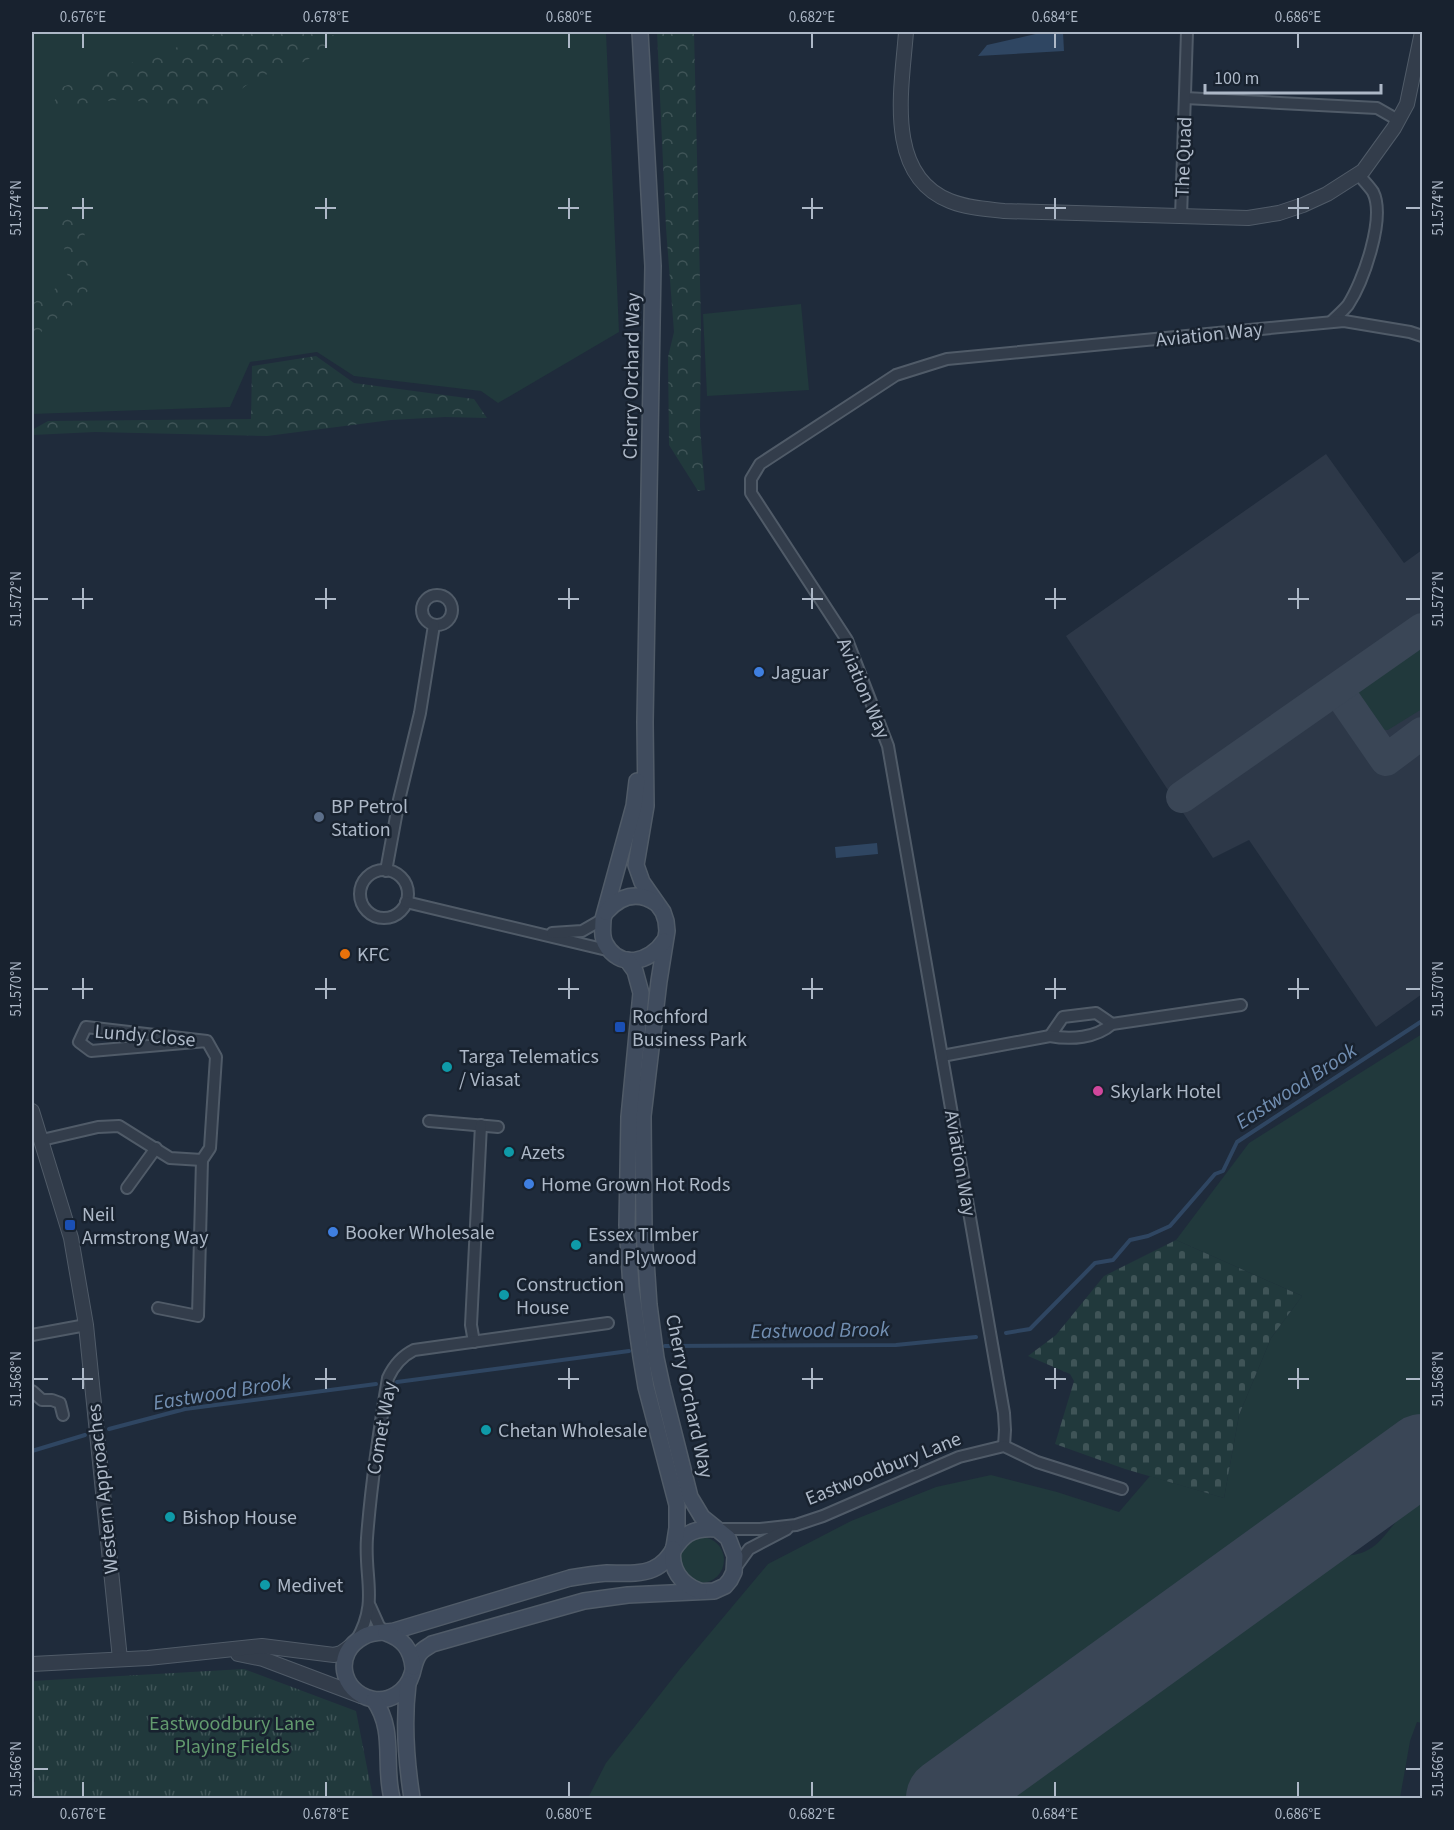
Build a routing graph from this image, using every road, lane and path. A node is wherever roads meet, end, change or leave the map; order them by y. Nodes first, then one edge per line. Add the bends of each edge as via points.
1 (640, 32) edge
2 (906, 32) edge
3 (1187, 32) edge
4 (1422, 32) edge
5 (1185, 98) junction
6 (1398, 120) junction
7 (1358, 174) junction
8 (1181, 217) junction
9 (1331, 322) junction
10 (1422, 336) edge
11 (434, 625) dead end
12 (645, 722) junction
13 (386, 871) junction
14 (406, 902) junction
15 (657, 905) junction
16 (605, 915) junction
17 (543, 934) junction
18 (665, 940) junction
19 (611, 951) junction
20 (627, 960) junction
21 (1241, 1005) dead end
22 (1112, 1024) junction
23 (1050, 1036) junction
24 (207, 1041) junction
25 (942, 1056) junction
26 (32, 1111) edge
27 (429, 1121) dead end
28 (480, 1125) junction
29 (498, 1126) dead end
30 (42, 1140) junction
31 (156, 1148) junction
32 (202, 1160) junction
33 (127, 1188) dead end
34 (158, 1308) dead end
35 (608, 1323) dead end
36 (86, 1324) junction
37 (32, 1335) edge
38 (474, 1342) junction
39 (32, 1391) edge
40 (63, 1415) dead end
41 (1004, 1446) junction
42 (1122, 1489) dead end
43 (796, 1526) junction
44 (716, 1529) junction
45 (674, 1548) junction
46 (734, 1572) junction
47 (708, 1592) junction
48 (370, 1605) junction
49 (386, 1633) junction
50 (354, 1644) junction
51 (206, 1652) junction
52 (120, 1659) junction
53 (32, 1664) edge
54 (413, 1667) junction
55 (408, 1684) junction
56 (367, 1698) junction
57 (392, 1798) edge
58 (412, 1798) edge

1 - 12 main road, Cherry Orchard Way via 653,266
2 - 8 street via 901,115 905,149 910,166 935,192 949,201 983,209
3 - 5 street, The Quad
4 - 6 street via 1407,104
5 - 6 street, The Quad via 1377,108
5 - 8 street, The Quad
6 - 7 street
7 - 8 street via 1304,206 1279,213 1248,218
7 - 9 street via 1376,203 1376,224 1360,278 1347,306
9 - 10 street, Aviation Way
9 - 25 street, Aviation Way via 947,359 896,375 760,464 751,479 751,493 847,640 888,746
11 - 13 street via 420,713
12 - 15 main road, Cherry Orchard Way via 646,806 636,864
12 - 16 main road, Cherry Orchard Way via 634,806
13 - 14 street via 404,882
13 - 14 street via 373,873 363,882 360,896 365,909 377,917 391,917
14 - 17 street
15 - 16 main road via 646,897 627,896 615,902
15 - 18 main road, Cherry Orchard Way via 666,921
16 - 17 street via 582,931
16 - 19 main road, Cherry Orchard Way via 603,935
17 - 19 street
18 - 20 main road via 652,955
18 - 44 main road, Cherry Orchard Way via 643,1116 649,1305 656,1358 684,1479 697,1511
19 - 20 main road
20 - 45 main road, Cherry Orchard Way via 635,971 641,993 628,1137 631,1287 646,1387 677,1505
21 - 22 street
22 - 23 street via 1102,1033 1065,1039
22 - 23 street via 1096,1013 1063,1017
23 - 25 street
24 - 24 street, Lundy Close via 86,1027 79,1042 91,1051
24 - 32 street, Lundy Close via 216,1057 210,1148
25 - 41 street, Aviation Way via 1004,1413
26 - 30 street, Western Approaches
27 - 28 street
28 - 29 street
28 - 38 street via 471,1324
30 - 31 street via 109,1125 126,1129
30 - 36 street, Western Approaches via 71,1238
31 - 32 street via 171,1158
31 - 33 street
32 - 34 street, Lundy Close via 198,1316
35 - 38 street, Comet Way
36 - 37 street
36 - 52 street, Western Approaches
38 - 48 street, Comet Way via 414,1350 394,1366 388,1378 367,1542
39 - 40 street via 42,1400 60,1403
41 - 42 street
41 - 43 street, Eastwoodbury Lane via 959,1457
43 - 44 street, Eastwoodbury Lane
43 - 46 street, Eastwoodbury Lane via 749,1550
44 - 45 main road, Eastwoodbury Lane via 694,1532
44 - 46 main road via 733,1546
45 - 47 main road via 674,1567 684,1582
45 - 49 main road, Eastwoodbury Lane via 662,1564 647,1571 570,1578
46 - 47 main road, Eastwoodbury Lane via 725,1586
47 - 54 main road via 628,1594 584,1601 432,1644 420,1653
48 - 49 street, Comet Way
48 - 50 street, Comet Way
49 - 50 main road, Eastwoodbury Lane via 370,1633
49 - 54 main road via 404,1643
50 - 51 street, Eastwoodbury Lane via 334,1655 262,1646
50 - 56 main road via 345,1658 345,1673 350,1686
51 - 52 street, Eastwoodbury Lane
51 - 56 street, Eastwoodbury Lane via 246,1654
52 - 53 street, Eastwoodbury Lane
54 - 55 main road
55 - 56 main road via 394,1697
55 - 58 main road via 404,1716
56 - 57 main road via 381,1710 387,1726

